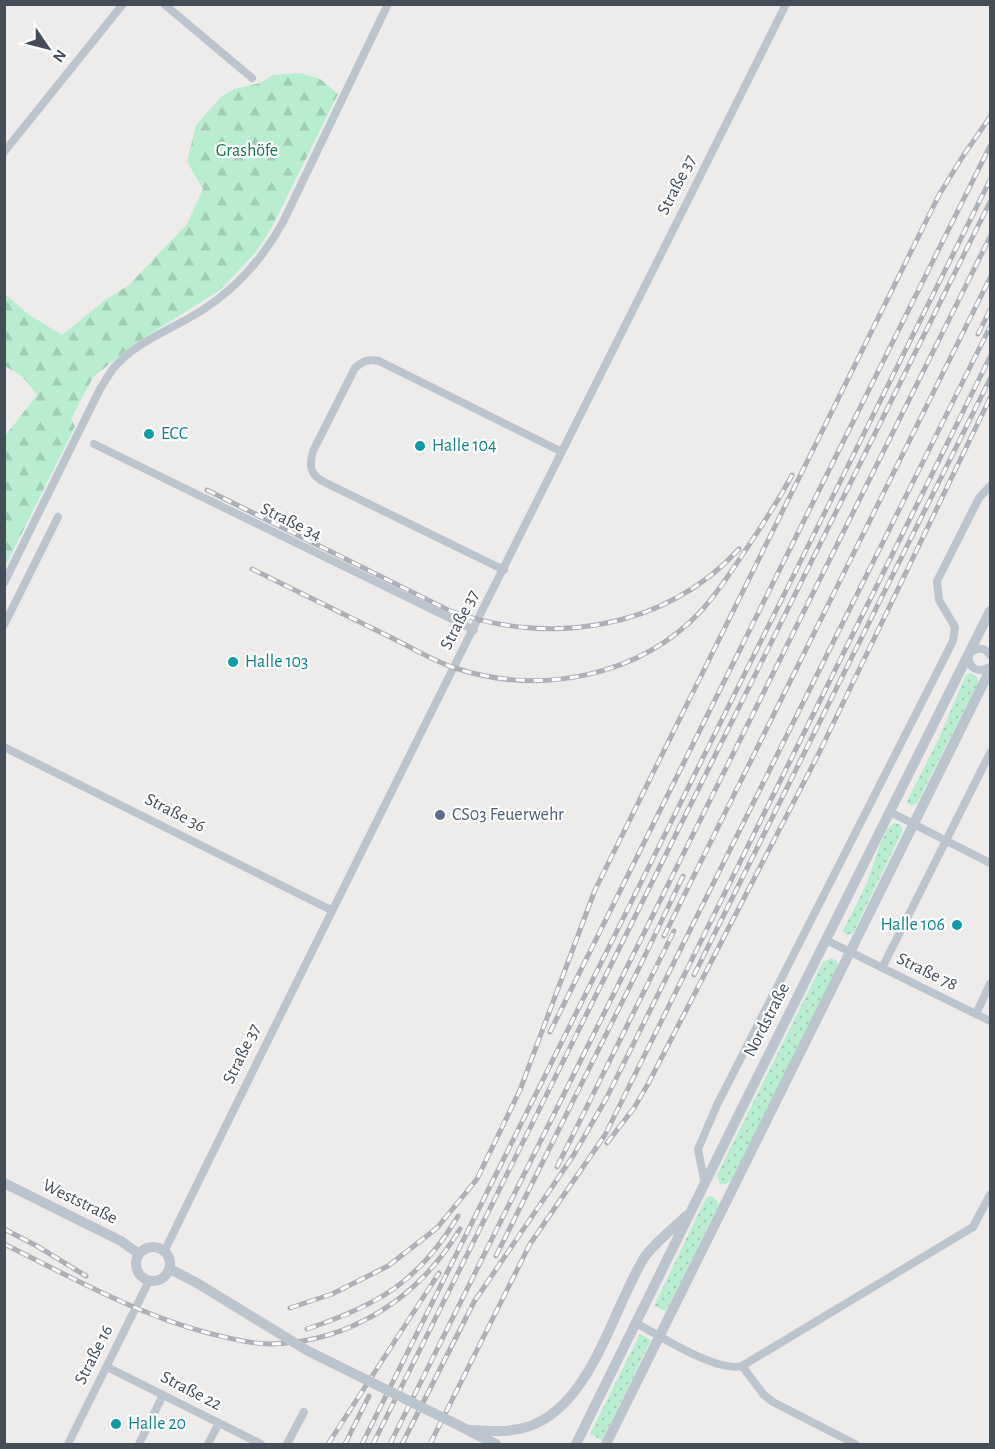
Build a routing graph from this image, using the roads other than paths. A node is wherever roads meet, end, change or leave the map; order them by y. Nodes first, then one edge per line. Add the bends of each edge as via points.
1 (123, 4) edge
2 (164, 4) edge
3 (388, 4) edge
4 (786, 4) edge
5 (252, 78) dead end
6 (4, 152) edge
7 (94, 444) dead end
8 (562, 452) junction
9 (990, 486) edge
10 (58, 517) dead end
11 (504, 570) junction
12 (4, 583) edge
13 (990, 610) edge
14 (4, 625) edge
15 (474, 630) junction
16 (968, 654) junction
17 (990, 655) edge
18 (990, 668) edge
19 (4, 747) edge
20 (990, 753) edge
21 (890, 812) junction
22 (914, 824) junction
23 (946, 841) junction
24 (990, 863) edge
25 (331, 910) junction
26 (826, 940) junction
27 (850, 952) junction
28 (882, 968) junction
29 (990, 984) edge
30 (976, 1014) junction
31 (990, 1021) edge
32 (4, 1183) edge
33 (705, 1185) junction
34 (990, 1195) edge
35 (693, 1209) junction
36 (165, 1250) junction
37 (139, 1254) junction
38 (170, 1269) junction
39 (149, 1281) junction
40 (636, 1323) junction
41 (660, 1336) junction
42 (742, 1366) junction
43 (107, 1367) junction
44 (163, 1395) junction
45 (304, 1412) dead end
46 (219, 1423) junction
47 (468, 1430) junction
48 (580, 1443) edge
49 (68, 1444) edge
50 (139, 1444) edge
51 (208, 1444) edge
52 (261, 1444) edge
53 (287, 1444) edge
54 (478, 1444) edge
55 (496, 1444) edge
56 (606, 1444) edge
57 (855, 1444) edge

1 - 6 street
2 - 5 street
3 - 12 street via 272,243 251,270 221,297 140,346 113,370
4 - 8 street, Straße 37
7 - 15 street, Straße 34
8 - 11 street, Straße 37
8 - 11 street via 372,360 355,368 314,451 312,470 322,482
9 - 33 street via 979,498 937,581 939,600 955,627 953,641 717,1105 698,1149
10 - 14 street
11 - 15 street, Straße 37
13 - 16 street, Nordstraße
15 - 25 street, Straße 37
16 - 17 street via 977,648
16 - 18 street via 974,669
16 - 21 street, Nordstraße
18 - 22 street
19 - 25 street, Straße 36
20 - 23 street
21 - 22 street
21 - 26 street, Nordstraße
22 - 23 street
22 - 27 street
23 - 24 street
23 - 28 street
25 - 36 street, Straße 37
26 - 27 street, Straße 78
26 - 33 street, Nordstraße
27 - 28 street, Straße 78
27 - 41 street
28 - 30 street, Straße 78
29 - 30 street
30 - 31 street, Straße 78
32 - 37 street, Weststraße via 121,1241
33 - 35 street, Nordstraße
34 - 42 street via 973,1227
35 - 40 street, Nordstraße
35 - 47 street via 645,1257 588,1371 570,1397 528,1427
36 - 37 street via 148,1247
36 - 38 street
37 - 39 street via 137,1270
38 - 39 street via 160,1280
38 - 47 street, bridge via 308,1351
39 - 43 street, Straße 16
40 - 41 street
40 - 48 street, Nordstraße
41 - 42 street via 713,1363 735,1369
41 - 56 street
42 - 57 street via 773,1402
43 - 44 street, Straße 22
43 - 49 street, Straße 16
44 - 46 street, Straße 22
44 - 50 street
45 - 53 street
46 - 51 street
46 - 52 street, Straße 22
47 - 54 street
47 - 55 street

